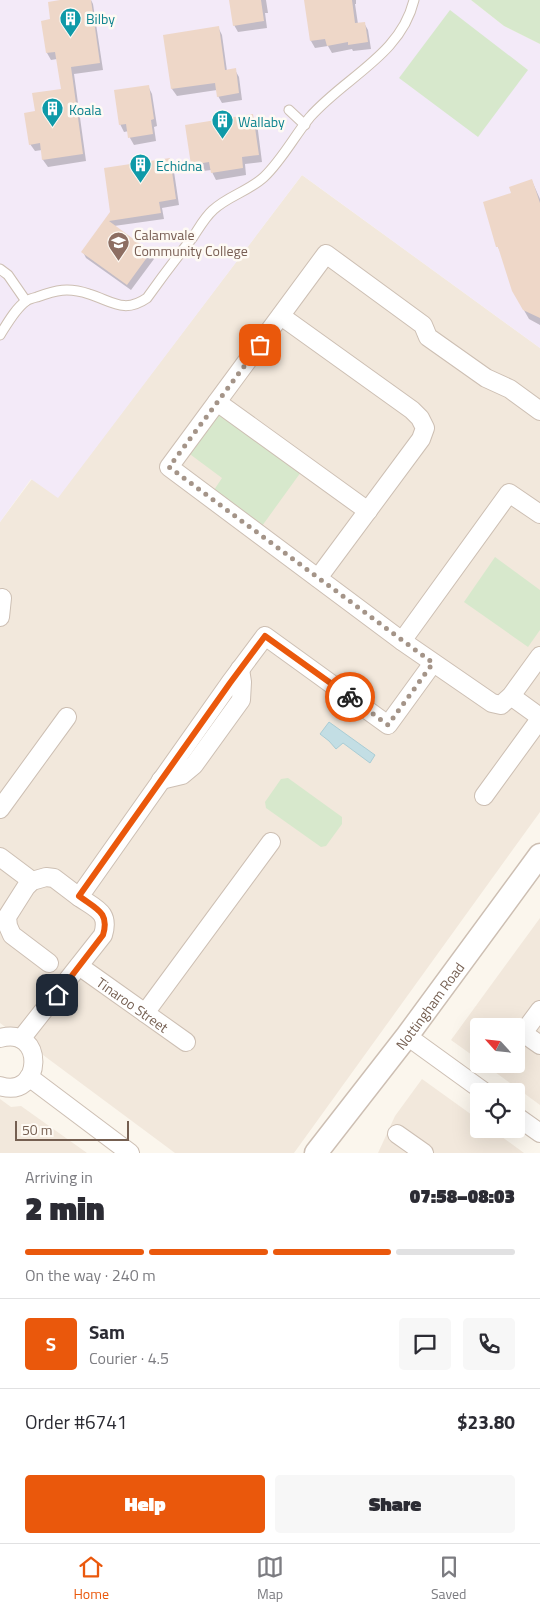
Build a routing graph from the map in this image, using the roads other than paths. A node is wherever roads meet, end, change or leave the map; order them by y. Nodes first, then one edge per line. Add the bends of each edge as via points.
1 (414, 0) edge
2 (288, 110) dead end
3 (305, 125) junction
4 (0, 269) edge
5 (26, 301) junction
6 (281, 316) junction
7 (0, 335) edge
8 (217, 402) junction
9 (540, 411) edge
10 (368, 511) junction
11 (540, 514) edge
12 (318, 578) junction
13 (2, 598) dead end
14 (0, 617) edge
15 (402, 641) junction
16 (540, 656) edge
17 (433, 663) junction
18 (511, 696) junction
19 (67, 717) dead end
20 (540, 718) edge
21 (484, 796) dead end
22 (0, 809) edge
23 (271, 842) dead end
24 (540, 855) edge
25 (0, 857) edge
26 (32, 881) junction
27 (79, 896) junction
28 (49, 963) dead end
29 (79, 966) junction
30 (540, 1010) edge
31 (145, 1013) junction
32 (525, 1031) edge
33 (407, 1036) junction
34 (0, 1038) edge
35 (21, 1039) junction
36 (525, 1040) edge
37 (186, 1042) dead end
38 (540, 1045) edge
39 (29, 1077) junction
40 (471, 1083) edge
41 (0, 1086) edge
42 (525, 1122) edge
43 (540, 1133) edge
44 (397, 1134) dead end
45 (130, 1153) edge
46 (316, 1153) edge
47 (424, 1153) edge

1 - 3 lane via 406,23 393,43 329,99
2 - 3 lane
3 - 5 lane via 265,176 213,210 147,298 137,304 125,305 70,290 51,291
4 - 5 lane
5 - 7 lane
6 - 8 street
6 - 9 street via 326,254 423,325 428,337
6 - 10 street via 412,410 425,428 421,439
8 - 10 street
8 - 12 street via 169,467
10 - 12 street
11 - 15 street via 509,493
12 - 15 street
13 - 14 street
15 - 17 street
16 - 18 street
17 - 18 street via 492,703 501,706
17 - 27 street via 388,725 265,636
18 - 20 street
19 - 22 street
20 - 21 street
23 - 31 street
24 - 33 street, Nottingham Road
25 - 26 street
26 - 27 street via 54,878
26 - 28 street via 7,917 8,926 12,935
27 - 29 street via 104,915 106,924 103,935
29 - 31 street, Tinaroo Street
29 - 35 street
30 - 32 street
31 - 37 street, Tinaroo Street
33 - 40 street
33 - 46 street, Nottingham Road
34 - 35 street
35 - 39 street via 28,1045 34,1060
36 - 38 street
39 - 41 street via 18,1086
39 - 45 street
42 - 43 street
44 - 47 street

